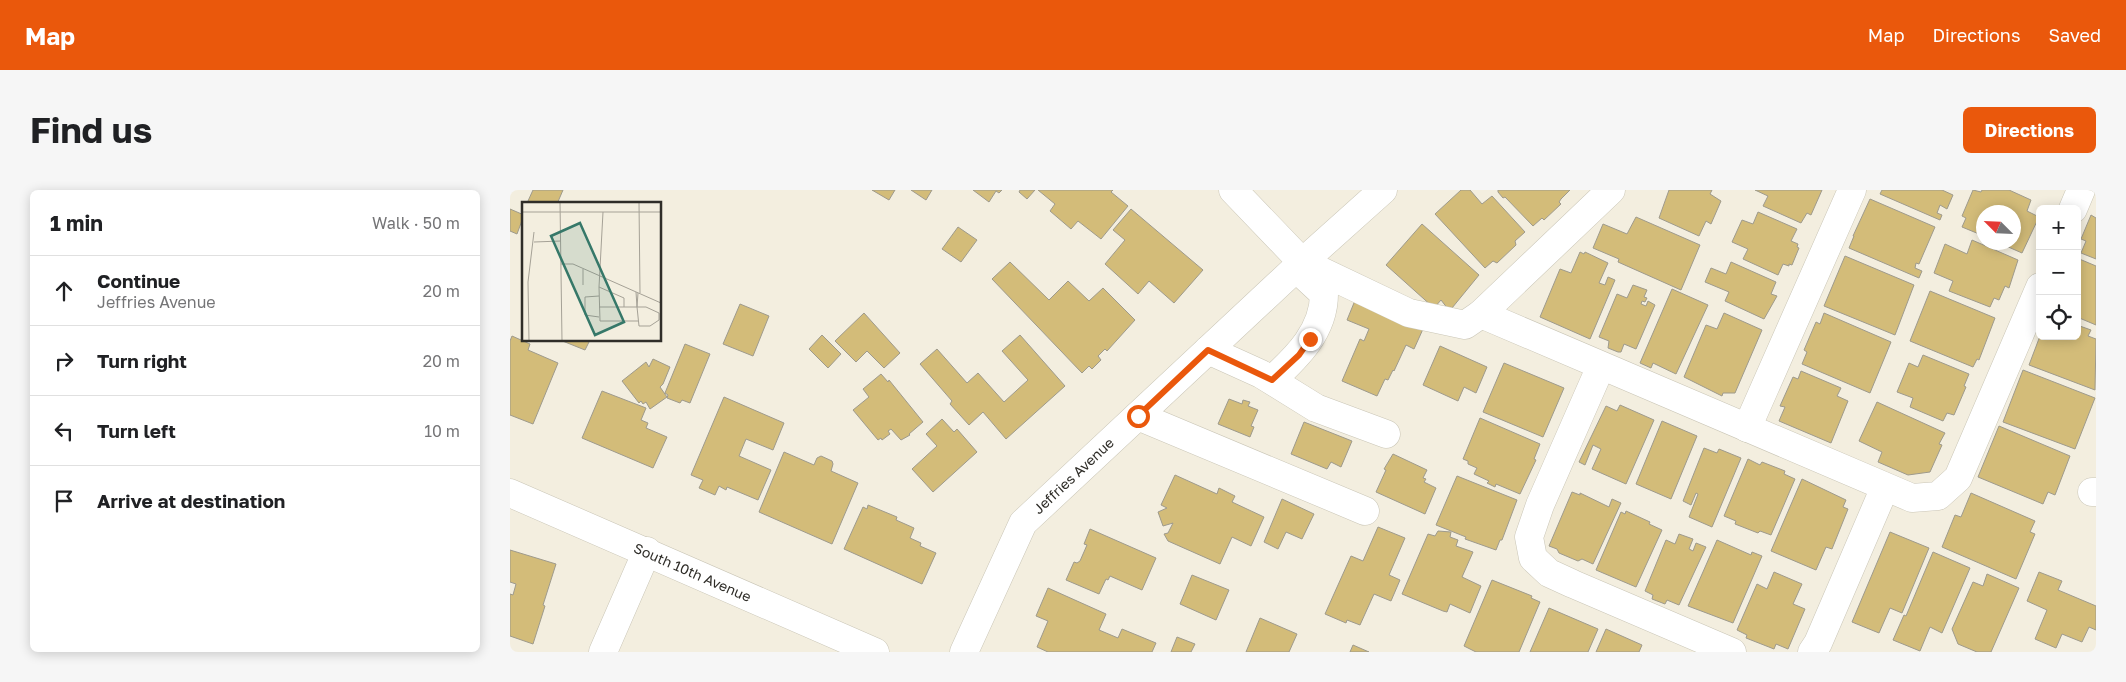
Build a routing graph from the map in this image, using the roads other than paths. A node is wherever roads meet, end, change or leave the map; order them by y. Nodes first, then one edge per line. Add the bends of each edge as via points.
1 (1233, 190) edge
2 (1383, 190) edge
3 (1611, 190) edge
4 (1852, 190) edge
5 (2081, 190) edge
6 (2075, 205) edge
7 (1299, 265) junction
8 (2036, 295) edge
9 (1481, 314) junction
10 (1208, 350) junction
11 (1601, 366) junction
12 (1272, 380) junction
13 (1138, 416) junction
14 (1746, 428) junction
15 (1386, 434) dead end
16 (1885, 487) junction
17 (510, 494) edge
18 (1365, 510) dead end
19 (647, 551) junction
20 (603, 652) edge
21 (875, 652) edge
22 (964, 652) edge
23 (1732, 652) edge
24 (1812, 652) edge

1 - 7 street
2 - 7 street, Jeffries Avenue
3 - 9 street
4 - 14 street
5 - 6 street
7 - 9 street via 1409,313 1464,325
7 - 10 street, Jeffries Avenue
7 - 12 street via 1324,294 1324,305 1310,339 1299,355
8 - 16 street via 1958,478 1938,496 1912,498
9 - 11 street
10 - 12 street
10 - 13 street, Jeffries Avenue
11 - 14 street
11 - 23 street via 1540,505 1529,537 1533,558 1549,573
12 - 15 street via 1316,408
13 - 18 street
13 - 22 street, Jeffries Avenue via 1023,523
14 - 16 street
16 - 24 street
17 - 19 street, South 10th Avenue
19 - 20 street
19 - 21 street, South 10th Avenue

